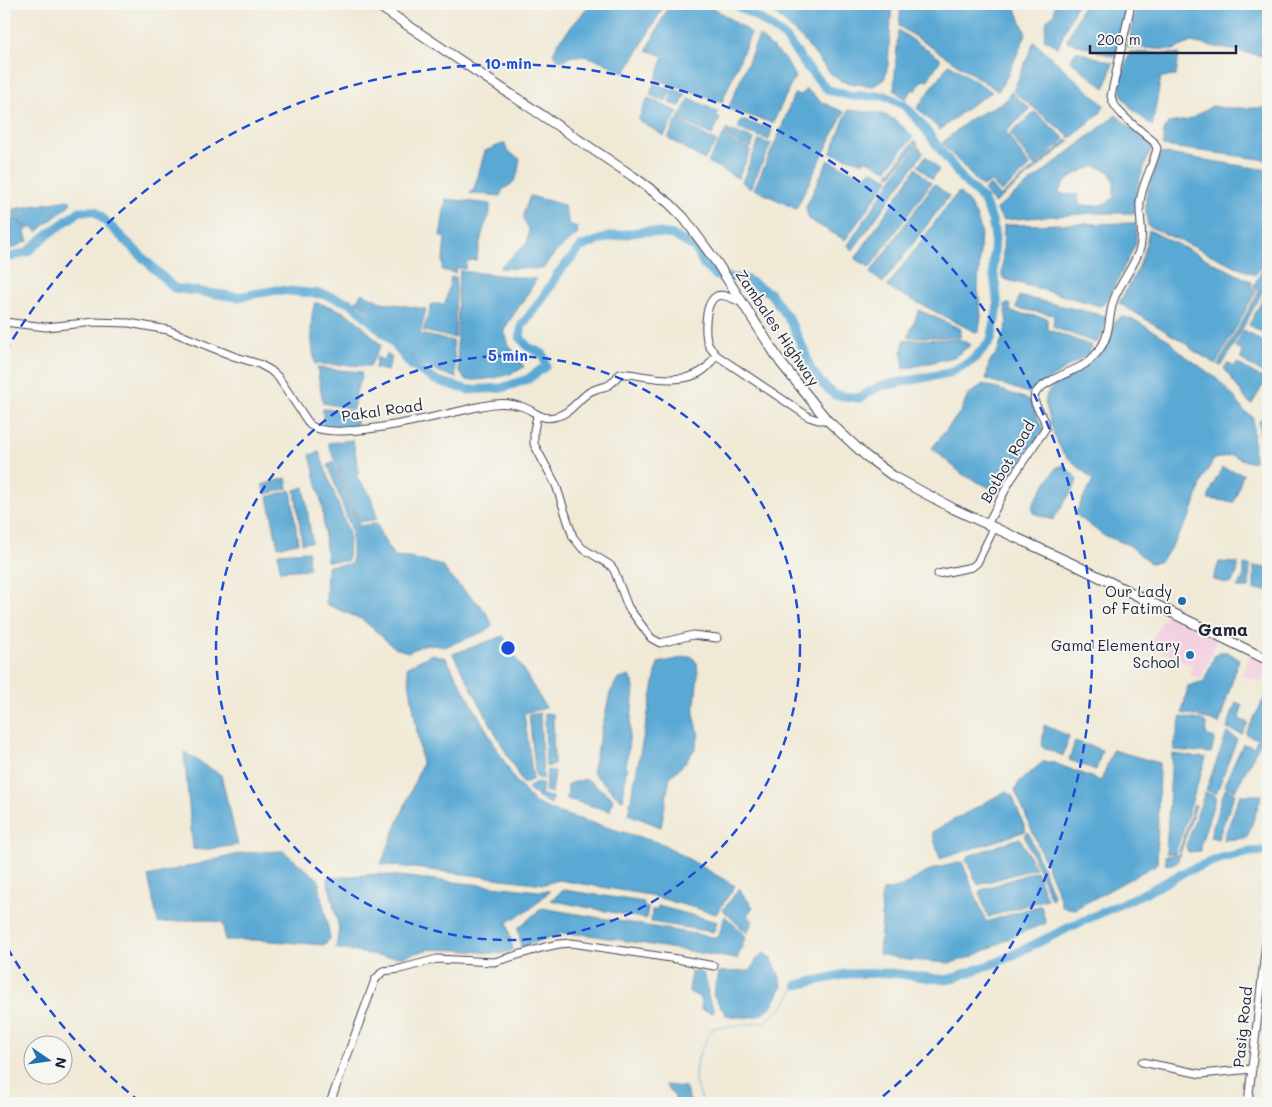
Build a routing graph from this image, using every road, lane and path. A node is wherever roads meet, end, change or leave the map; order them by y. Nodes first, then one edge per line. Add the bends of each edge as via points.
1 (376, 4) edge
2 (1131, 4) edge
3 (744, 303) junction
4 (4, 322) edge
5 (716, 355) junction
6 (537, 416) junction
7 (827, 420) junction
8 (991, 526) junction
9 (938, 574) dead end
10 (717, 638) dead end
11 (1268, 660) edge
12 (1268, 925) edge
13 (714, 966) dead end
14 (1142, 1062) dead end
15 (1252, 1069) junction
16 (330, 1103) edge
17 (1248, 1103) edge

1 - 3 main road, Zambales Highway via 661,196 684,218
2 - 8 street, Botbot Road via 1111,96 1117,110 1157,148 1140,204 1140,248 1114,298 1106,338 1099,350 1086,363 1055,378 1035,394 1046,429 1010,481
3 - 5 street via 720,296 714,298 710,305 706,334
3 - 7 main road, Zambales Highway via 781,363
4 - 6 street, Pakal Road via 46,327 95,322 129,323 168,330 270,370 310,425 320,431 380,428 496,403 520,406
5 - 6 street, Pakal Road via 706,368 685,377 668,379 620,374 611,384 589,392 561,416
5 - 7 street via 810,416
6 - 10 street via 534,444 556,485 573,537 582,548 614,570 628,607 651,638 660,643 692,635
7 - 8 main road, Zambales Highway via 893,476
8 - 9 street via 977,563
8 - 11 main road, Zambales Highway
12 - 15 street, Pasig Road
13 - 16 street via 572,944 552,946 494,962 438,959 400,970 383,971 376,980
14 - 15 street via 1201,1074
15 - 17 street, Pasig Road

